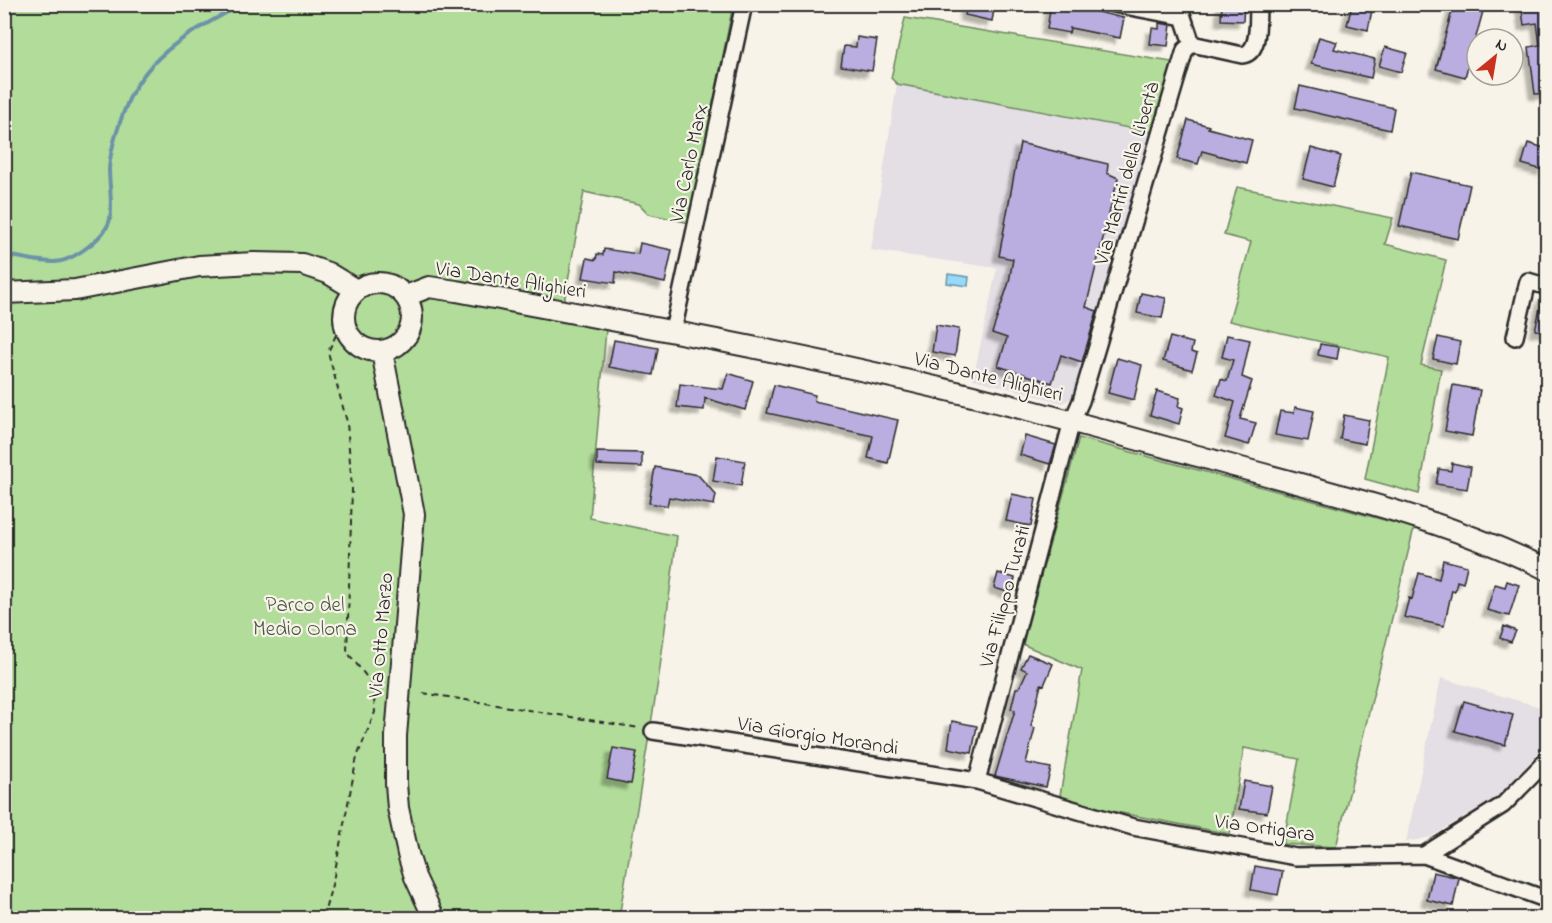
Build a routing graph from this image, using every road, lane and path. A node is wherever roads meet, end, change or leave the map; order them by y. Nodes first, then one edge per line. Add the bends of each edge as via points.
1 (744, 4) edge
2 (1114, 4) edge
3 (1258, 4) edge
4 (1192, 44) junction
5 (1548, 287) edge
6 (356, 290) junction
7 (4, 293) edge
8 (406, 296) junction
9 (344, 328) junction
10 (673, 331) junction
11 (1515, 338) dead end
12 (382, 352) junction
13 (1072, 421) junction
14 (1548, 570) edge
15 (373, 685) junction
16 (400, 686) junction
17 (423, 693) dead end
18 (653, 731) joint
19 (1548, 759) edge
20 (977, 781) junction
21 (1424, 855) junction
22 (1548, 900) edge
23 (323, 918) edge
24 (434, 918) edge

1 - 10 street, Via Carlo Marx
2 - 4 street via 1183,17
3 - 4 street via 1255,43 1249,54
4 - 13 street, Via Martiri della Libertà via 1185,50
5 - 11 street via 1528,281
6 - 7 street via 328,273 302,264 254,263 199,266 75,290
6 - 8 street via 373,282 391,285
6 - 9 street via 347,300
8 - 10 street, Via Dante Alighieri via 429,287
8 - 12 street via 412,313 410,331 399,345
9 - 12 street via 353,342 366,350
9 - 15 path via 328,352 348,422 352,489 347,652
10 - 13 street, Via Dante Alighieri
12 - 16 street, Via Otto Marzo via 414,514
13 - 14 street, Via Dante Alighieri via 1426,520
13 - 20 street, Via Filippo Turati
15 - 16 path
15 - 23 path via 375,712 357,757
16 - 24 street, Via Otto Marzo via 395,760 398,808 408,854
17 - 18 path
18 - 20 street, Via Giorgio Morandi
19 - 21 street via 1503,805
20 - 21 street, Via Ortigara via 1133,827 1296,857
21 - 22 street, Via Ortigara

